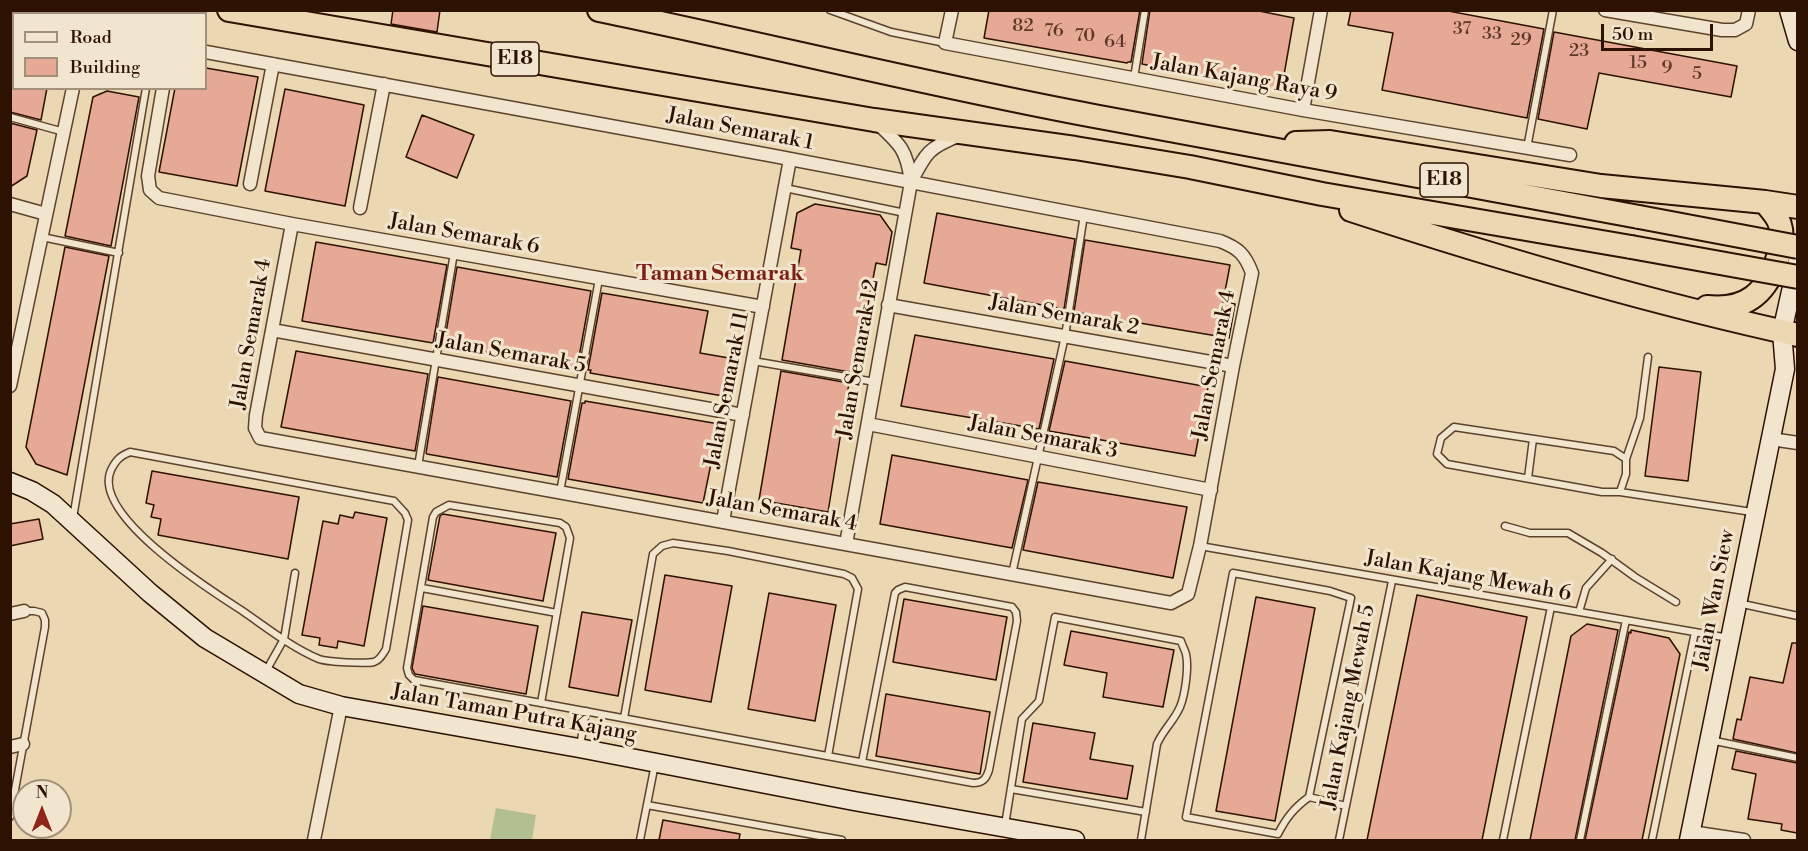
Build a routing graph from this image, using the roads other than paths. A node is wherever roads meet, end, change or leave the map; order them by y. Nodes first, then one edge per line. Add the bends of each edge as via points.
1 (229, 10) edge
2 (598, 10) edge
3 (830, 10) edge
4 (952, 10) edge
5 (1145, 10) edge
6 (1320, 10) edge
7 (1553, 10) edge
8 (1605, 10) edge
9 (1749, 10) edge
10 (1789, 10) edge
11 (1797, 41) edge
12 (945, 43) junction
13 (207, 52) edge
14 (273, 64) junction
15 (1134, 79) junction
16 (384, 84) junction
17 (73, 90) edge
18 (146, 90) edge
19 (163, 90) edge
20 (1303, 110) junction
21 (10, 117) edge
22 (874, 120) junction
23 (64, 132) junction
24 (966, 133) junction
25 (1249, 144) junction
26 (1527, 148) junction
27 (1570, 155) dead end
28 (790, 159) junction
29 (911, 182) junction
30 (250, 184) dead end
31 (1271, 184) junction
32 (785, 188) junction
33 (1765, 202) junction
34 (10, 204) edge
35 (1797, 207) edge
36 (360, 208) dead end
37 (905, 213) junction
38 (46, 214) junction
39 (1084, 214) junction
40 (292, 224) junction
41 (42, 237) junction
42 (1797, 248) edge
43 (119, 253) junction
44 (454, 253) junction
45 (1797, 260) edge
46 (1252, 273) joint
47 (1797, 277) edge
48 (599, 279) junction
49 (1658, 302) junction
50 (888, 305) junction
51 (763, 307) junction
52 (272, 330) junction
53 (1065, 336) junction
54 (1792, 338) edge
55 (1648, 357) dead end
56 (436, 360) junction
57 (753, 361) junction
58 (1233, 366) junction
59 (875, 382) junction
60 (10, 386) edge
61 (580, 386) junction
62 (743, 416) junction
63 (868, 424) junction
64 (1533, 438) junction
65 (1771, 439) junction
66 (1797, 443) edge
67 (1038, 457) junction
68 (1626, 459) junction
69 (418, 466) junction
70 (1528, 478) junction
71 (10, 482) edge
72 (1211, 490) junction
73 (560, 492) junction
74 (1620, 492) junction
75 (1756, 512) junction
76 (72, 521) junction
77 (723, 521) junction
78 (1505, 525) dead end
79 (846, 544) junction
80 (1200, 546) junction
81 (1612, 559) junction
82 (295, 573) dead end
83 (1012, 574) junction
84 (1392, 580) junction
85 (422, 588) junction
86 (1676, 602) dead end
87 (1738, 603) junction
88 (1551, 607) junction
89 (24, 611) joint
90 (1579, 612) junction
91 (557, 613) junction
92 (10, 614) edge
93 (1797, 616) edge
94 (1626, 620) junction
95 (1695, 632) junction
96 (1731, 638) junction
97 (284, 639) junction
98 (264, 674) junction
99 (541, 703) junction
100 (341, 706) junction
101 (586, 711) junction
102 (624, 718) junction
103 (1710, 740) junction
104 (17, 745) edge
105 (579, 748) junction
106 (828, 756) junction
107 (1797, 758) edge
108 (862, 762) junction
109 (655, 764) junction
110 (1011, 789) junction
111 (1309, 797) junction
112 (647, 805) junction
113 (1346, 806) junction
114 (1146, 812) junction
115 (10, 817) edge
116 (1005, 828) junction
117 (1690, 836) edge
118 (1720, 838) edge
119 (824, 839) edge
120 (314, 840) edge
121 (640, 840) edge
122 (842, 840) edge
123 (1076, 840) edge
124 (1141, 840) edge
125 (1339, 840) edge
126 (1503, 840) edge
127 (1580, 840) edge
128 (1652, 840) edge
129 (1744, 840) edge

1 - 22 highway, E18
2 - 25 highway, E18 via 950,87
3 - 12 lane via 891,32
4 - 12 street
5 - 15 lane
6 - 20 street
7 - 26 lane
8 - 9 street via 1722,30 1735,30 1746,24
10 - 11 street
12 - 15 street, Jalan Kajang Raya 9
13 - 14 street, Jalan Semarak 1
14 - 16 street, Jalan Semarak 1
14 - 30 street
15 - 20 street, Jalan Kajang Raya 9
16 - 28 street, Jalan Semarak 1
16 - 36 street
17 - 23 street
18 - 43 lane
19 - 40 street, Jalan Semarak 6 via 148,176 150,190 159,198
20 - 26 street, Jalan Kajang Raya 9
21 - 23 lane
22 - 24 highway, E18
22 - 29 street, Jalan Semarak 12 via 897,141 907,158
23 - 38 street
24 - 29 street, Jalan Semarak 12 via 930,150
24 - 31 highway, E18 via 1190,167
25 - 33 highway via 1330,142 1601,186
25 - 42 highway, E18, bridge
26 - 27 street, Jalan Kajang Raya 9
28 - 29 street, Jalan Semarak 1
28 - 32 street, Jalan Semarak 11
29 - 37 street, Jalan Semarak 12
29 - 39 street, Jalan Semarak 1
31 - 47 highway, E18, bridge
31 - 49 highway via 1439,239
32 - 37 lane
32 - 51 street, Jalan Semarak 11
33 - 35 highway
33 - 49 highway via 1780,225 1780,248 1770,279 1755,297 1732,307 1717,308
34 - 38 street
37 - 50 street, Jalan Semarak 12
38 - 41 street
39 - 46 street, Jalan Semarak 1 via 1220,241 1235,247
39 - 53 lane
40 - 44 street, Jalan Semarak 6
40 - 52 street, Jalan Semarak 4
41 - 43 lane
41 - 60 street
43 - 76 lane
44 - 48 street, Jalan Semarak 6
44 - 56 lane
45 - 54 street, Jalan Wan Siew
46 - 58 street, Jalan Semarak 4
48 - 51 street, Jalan Semarak 6
48 - 61 lane
49 - 54 highway
50 - 53 street, Jalan Semarak 2
50 - 59 street, Jalan Semarak 12
51 - 57 street, Jalan Semarak 11
52 - 56 street, Jalan Semarak 5
52 - 69 street, Jalan Semarak 4 via 255,428 261,438
53 - 58 street, Jalan Semarak 2
53 - 67 lane
54 - 65 street, Jalan Wan Siew
55 - 68 lane via 1640,418
56 - 61 street, Jalan Semarak 5
56 - 69 lane
57 - 59 lane
57 - 62 street, Jalan Semarak 11
58 - 72 street, Jalan Semarak 4
59 - 63 street, Jalan Semarak 12
61 - 62 street, Jalan Semarak 5
61 - 73 lane
62 - 77 street, Jalan Semarak 11
63 - 67 street, Jalan Semarak 3
63 - 79 street, Jalan Semarak 12
64 - 68 lane via 1614,451
64 - 70 lane
64 - 70 lane via 1454,427 1441,438 1437,454 1447,464
65 - 66 street
65 - 75 street, Jalan Wan Siew
67 - 72 street, Jalan Semarak 3
67 - 83 lane
68 - 74 lane
69 - 73 street, Jalan Semarak 4
70 - 74 lane
71 - 76 street, Jalan Taman Putra Kajang via 32,491
72 - 80 street, Jalan Semarak 4
73 - 77 street, Jalan Semarak 4
74 - 75 lane
75 - 87 street, Jalan Wan Siew
76 - 98 street, Jalan Taman Putra Kajang via 205,638
77 - 79 street, Jalan Semarak 4
78 - 81 lane via 1530,533 1568,533
79 - 83 street, Jalan Semarak 4
80 - 83 street, Jalan Semarak 4 via 1188,594 1171,603
80 - 84 lane, Jalan Kajang Mewah 6
81 - 86 lane
81 - 90 lane via 1586,588
82 - 97 lane
84 - 88 lane, Jalan Kajang Mewah 6
84 - 113 lane, Jalan Kajang Mewah 5
85 - 91 lane
85 - 91 lane via 433,517 442,508 449,505 560,523 570,538
85 - 99 lane via 407,668 414,680
87 - 93 lane
87 - 96 street, Jalan Wan Siew
88 - 90 lane, Jalan Kajang Mewah 6
88 - 126 lane
89 - 92 street
89 - 104 lane via 42,613 45,627
90 - 94 lane, Jalan Kajang Mewah 6
91 - 99 lane
94 - 95 lane, Jalan Kajang Mewah 6
94 - 127 lane
95 - 96 lane, Jalan Kajang Mewah 6
95 - 128 lane
96 - 103 street, Jalan Wan Siew
97 - 97 lane via 176,566 136,531 116,504 110,488 109,475 122,455 130,452 394,501 405,513 408,520 386,649 380,658 373,662 320,660
97 - 98 lane
98 - 100 street, Jalan Taman Putra Kajang via 299,694
99 - 101 lane
100 - 105 street, Jalan Taman Putra Kajang
100 - 120 street
101 - 102 lane
101 - 105 lane
102 - 106 lane
102 - 106 lane via 653,554 673,543 728,551 844,574 852,578 858,589
103 - 107 lane
103 - 117 street, Jalan Wan Siew
104 - 115 lane
105 - 109 street, Jalan Taman Putra Kajang
106 - 108 lane
108 - 108 lane via 974,783 986,778 1017,621 1012,607 905,587 898,590
109 - 112 lane
109 - 116 street, Jalan Taman Putra Kajang
110 - 114 lane
110 - 114 lane via 1022,719 1039,701 1055,617 1180,641 1186,653 1187,673 1180,706 1157,744
110 - 116 lane
111 - 111 lane via 1351,598 1233,573 1186,817 1278,834 1294,808
111 - 113 lane
112 - 119 lane
112 - 121 lane
113 - 125 lane, Jalan Kajang Mewah 5
114 - 124 lane
116 - 123 street, Jalan Taman Putra Kajang
117 - 118 street
118 - 129 street
119 - 122 lane

